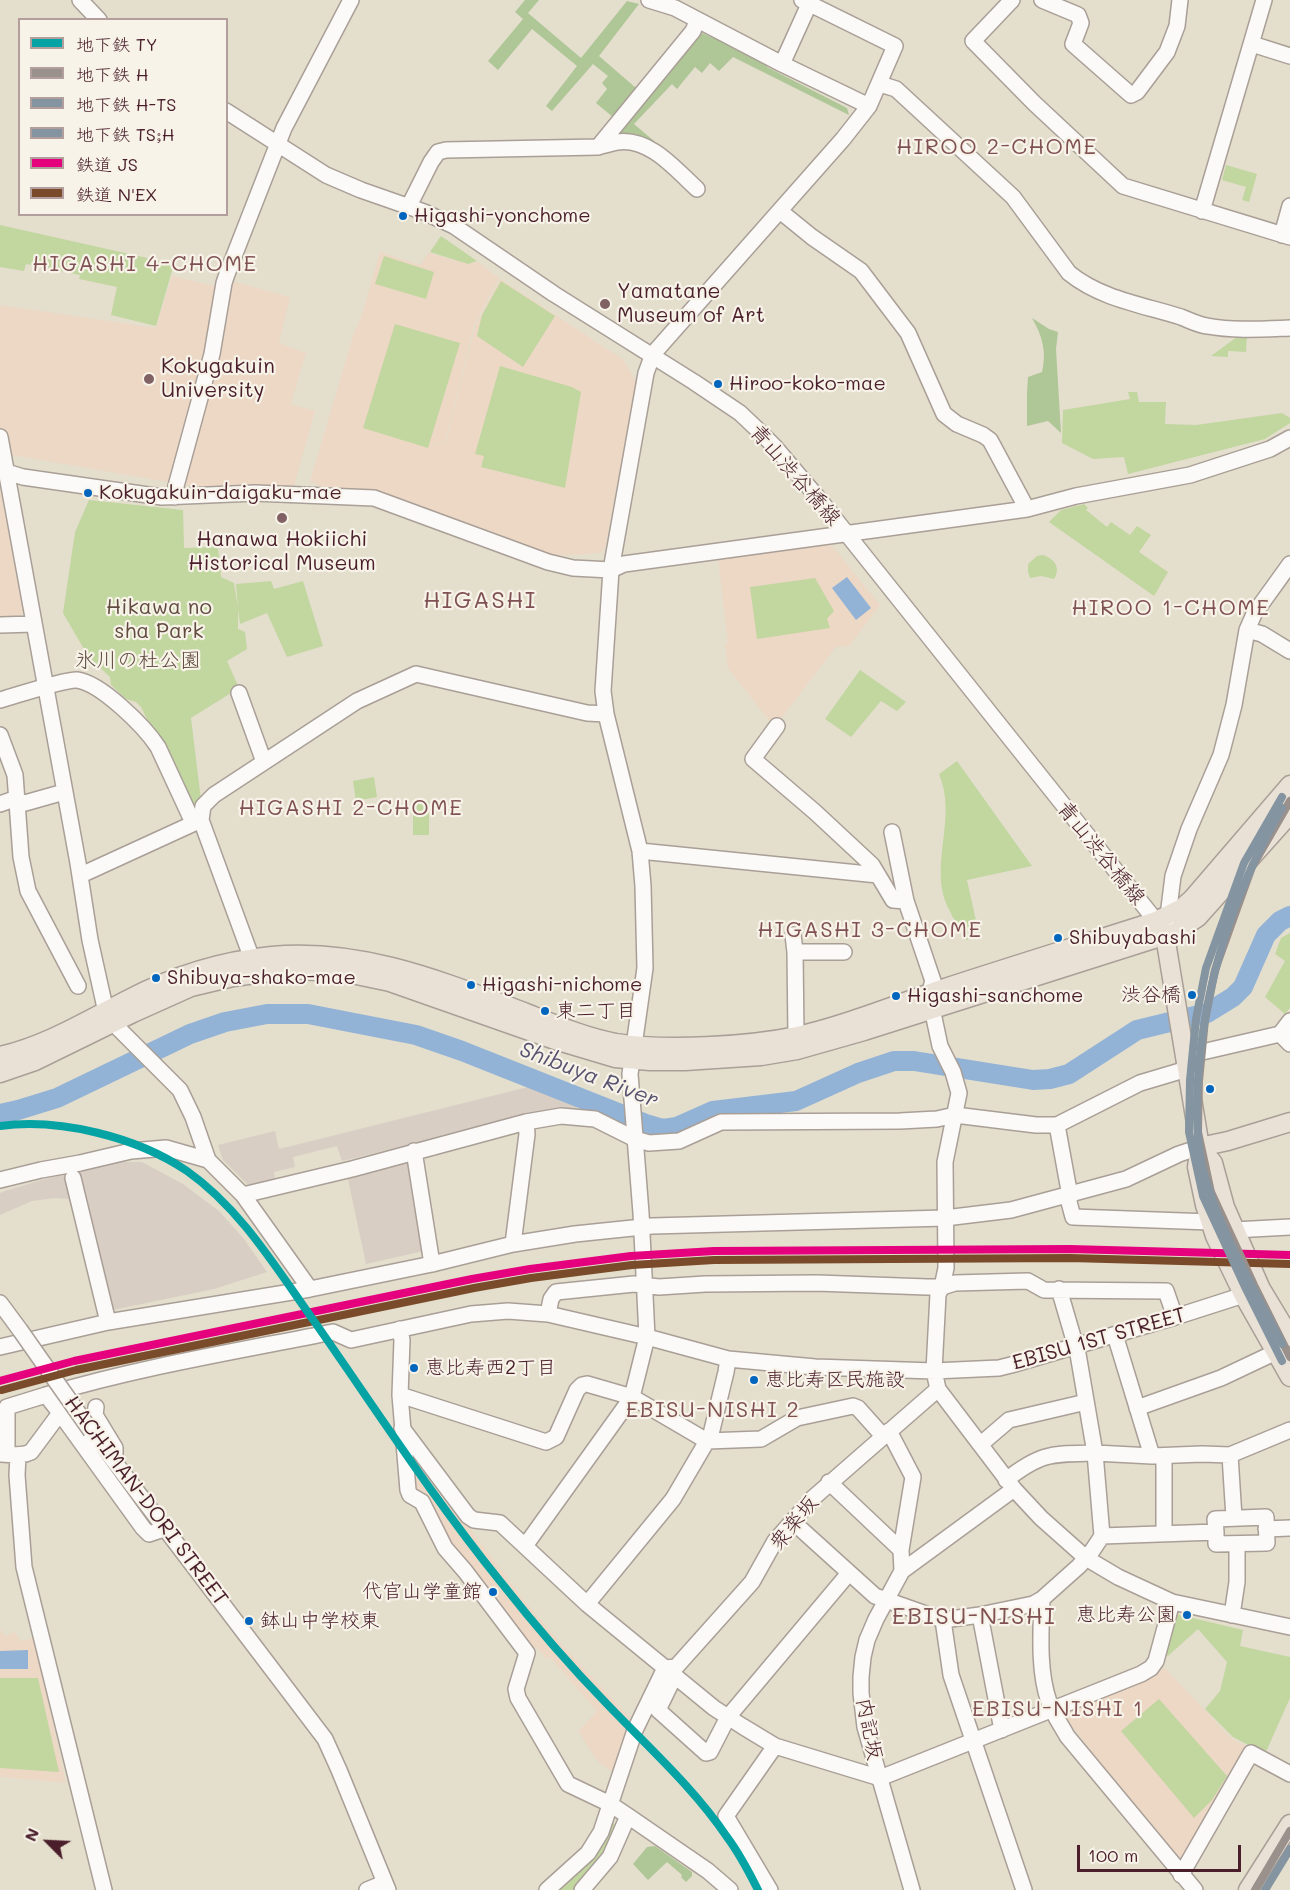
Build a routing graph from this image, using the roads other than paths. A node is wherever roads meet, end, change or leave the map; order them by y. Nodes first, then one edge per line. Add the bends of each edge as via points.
1 (80, 0) edge
2 (351, 0) edge
3 (649, 0) edge
4 (1012, 0) edge
5 (1042, 0) edge
6 (1180, 0) edge
7 (1264, 0) edge
8 (808, 1) edge
9 (97, 18) edge
10 (697, 21) junction
11 (1252, 44) junction
12 (1290, 56) edge
13 (782, 64) junction
14 (880, 84) junction
15 (868, 106) junction
16 (228, 112) edge
17 (277, 144) junction
18 (598, 147) junction
19 (698, 189) dead end
20 (409, 206) junction
21 (1290, 207) edge
22 (780, 211) junction
23 (1203, 211) junction
24 (1286, 236) edge
25 (1290, 328) edge
26 (652, 356) junction
27 (0, 437) edge
28 (1290, 438) edge
29 (3, 471) edge
30 (175, 497) junction
31 (1027, 509) junction
32 (846, 534) junction
33 (1290, 564) edge
34 (611, 570) junction
35 (34, 624) junction
36 (0, 625) edge
37 (1247, 630) junction
38 (1290, 651) edge
39 (46, 687) junction
40 (239, 693) dead end
41 (0, 700) edge
42 (606, 714) junction
43 (777, 726) dead end
44 (0, 735) edge
45 (264, 762) junction
46 (1290, 785) edge
47 (64, 792) junction
48 (18, 800) junction
49 (0, 804) edge
50 (1290, 814) edge
51 (199, 821) junction
52 (892, 832) dead end
53 (640, 851) junction
54 (81, 875) junction
55 (878, 875) junction
56 (906, 901) junction
57 (1163, 924) junction
58 (1186, 926) junction
59 (793, 935) dead end
60 (795, 952) junction
61 (844, 952) dead end
62 (1168, 956) junction
63 (252, 958) junction
64 (78, 986) dead end
65 (930, 1001) junction
66 (109, 1017) junction
67 (1290, 1021) edge
68 (796, 1036) junction
69 (1285, 1039) edge
70 (633, 1052) junction
71 (0, 1056) edge
72 (1186, 1062) junction
73 (0, 1072) edge
74 (956, 1115) junction
75 (526, 1122) junction
76 (1290, 1122) edge
77 (1057, 1125) junction
78 (635, 1136) junction
79 (1200, 1148) junction
80 (414, 1151) junction
81 (208, 1160) junction
82 (73, 1178) dead end
83 (0, 1180) edge
84 (243, 1195) junction
85 (1070, 1196) junction
86 (945, 1218) junction
87 (1210, 1222) junction
88 (641, 1227) junction
89 (1290, 1227) edge
90 (1234, 1230) junction
91 (513, 1244) junction
92 (432, 1264) junction
93 (645, 1285) junction
94 (942, 1287) junction
95 (310, 1289) junction
96 (1059, 1289) junction
97 (1253, 1292) junction
98 (0, 1303) edge
99 (549, 1314) junction
100 (1175, 1317) junction
101 (108, 1322) junction
102 (400, 1329) junction
103 (1115, 1335) junction
104 (647, 1337) junction
105 (1290, 1337) edge
106 (3, 1342) edge
107 (1076, 1347) junction
108 (728, 1359) junction
109 (1286, 1367) edge
110 (934, 1371) junction
111 (938, 1389) junction
112 (46, 1395) junction
113 (400, 1395) junction
114 (632, 1397) junction
115 (1086, 1402) junction
116 (96, 1407) dead end
117 (1137, 1408) junction
118 (60, 1413) junction
119 (402, 1428) junction
120 (1290, 1430) edge
121 (886, 1434) junction
122 (707, 1441) junction
123 (981, 1444) junction
124 (1095, 1453) junction
125 (8, 1455) edge
126 (1230, 1455) junction
127 (1158, 1456) junction
128 (114, 1463) junction
129 (829, 1482) junction
130 (1010, 1485) junction
131 (1234, 1518) junction
132 (792, 1521) junction
133 (1290, 1528) edge
134 (164, 1529) junction
135 (1266, 1529) junction
136 (1215, 1532) junction
137 (1164, 1534) junction
138 (1102, 1536) junction
139 (1237, 1544) junction
140 (525, 1546) junction
141 (901, 1550) junction
142 (1086, 1558) junction
143 (902, 1571) junction
144 (849, 1573) junction
145 (886, 1599) junction
146 (1042, 1599) junction
147 (1172, 1602) junction
148 (587, 1604) junction
149 (1232, 1615) junction
150 (980, 1616) junction
151 (943, 1620) junction
152 (1290, 1627) edge
153 (670, 1671) junction
154 (1052, 1709) junction
155 (728, 1717) junction
156 (1002, 1730) junction
157 (975, 1741) junction
158 (775, 1746) junction
159 (1290, 1774) edge
160 (880, 1778) junction
161 (610, 1804) junction
162 (628, 1816) junction
163 (1290, 1824) edge
164 (1290, 1847) edge
165 (1181, 1875) junction
166 (386, 1886) edge
167 (104, 1890) edge
168 (367, 1890) edge
169 (547, 1890) edge
170 (582, 1890) edge
171 (730, 1890) edge
172 (770, 1890) edge
173 (912, 1890) edge
174 (1024, 1890) edge
175 (1195, 1890) edge
176 (1248, 1890) edge
177 (1262, 1890) edge

1 - 9 street
2 - 17 street
3 - 10 street via 675,8
4 - 23 street via 973,41 1123,186
5 - 6 street via 1078,15 1081,23 1073,44 1131,95 1167,52 1177,26
7 - 11 street
8 - 13 street
8 - 14 street via 896,46
10 - 13 street
10 - 18 street via 693,32
11 - 12 street
11 - 23 street
13 - 15 street
14 - 15 street
14 - 25 street via 896,90 1013,197 1077,280 1115,298 1205,326
15 - 22 street
16 - 17 street, 青山渋谷橋線
17 - 20 street, 青山渋谷橋線 via 337,181
17 - 30 street via 224,283 212,354
18 - 19 street via 619,141 639,143 657,153
18 - 20 street via 438,152
20 - 26 street, 青山渋谷橋線 via 454,226
21 - 24 street
22 - 26 street via 766,222
22 - 31 street via 861,271 908,333 944,414 990,440
23 - 24 street
26 - 32 street, 青山渋谷橋線 via 719,399 758,430
26 - 34 street via 634,430
27 - 29 street
28 - 31 street via 1270,449 1190,475
29 - 30 street
29 - 35 street
30 - 34 street via 255,494 374,498 548,562
31 - 32 street
32 - 34 street via 624,564
32 - 57 street, 青山渋谷橋線
33 - 37 street
34 - 42 street via 603,691
35 - 36 street
35 - 39 street
37 - 38 street
37 - 57 street via 1221,755 1189,829 1173,876
39 - 41 street
39 - 47 street
39 - 51 street via 77,680 111,697 152,737 190,816
40 - 45 street
42 - 45 street via 416,674 357,701
42 - 53 street
43 - 55 street via 753,759 815,812
44 - 48 street via 15,775
45 - 51 street via 214,795 203,806
46 - 57 main road via 1201,890
47 - 48 street via 25,803
47 - 54 street
48 - 49 street
48 - 64 street via 21,857 28,891
50 - 58 main road via 1198,918
51 - 54 street
51 - 63 street
52 - 56 street
53 - 55 street
53 - 70 street via 645,968
54 - 66 street via 90,940
55 - 56 street via 894,900
56 - 65 street via 933,981
57 - 58 main road
57 - 62 main road
57 - 65 main road
58 - 62 main road
59 - 60 street
60 - 61 street
60 - 68 street
62 - 72 main road
63 - 66 main road via 186,974 127,1000
63 - 70 main road via 313,955 380,963 580,1034 617,1043
65 - 68 main road
65 - 70 main road via 864,1031 798,1050 685,1061
65 - 74 street via 940,1046 959,1093
66 - 70 main road via 212,981 278,971 324,970 390,982 615,1058
66 - 71 main road
66 - 73 main road via 35,1061
66 - 81 street via 183,1094
67 - 69 street
68 - 70 main road
69 - 72 street
70 - 78 street via 630,1074
72 - 77 street
72 - 79 main road
74 - 77 street
74 - 78 street via 900,1121 721,1122 679,1141 649,1143
74 - 86 street via 945,1162
75 - 78 street via 561,1116 595,1119
75 - 80 street
75 - 91 street
76 - 79 main road
77 - 85 street
78 - 88 street
79 - 85 street via 1126,1179
79 - 87 main road via 1197,1167
79 - 90 main road via 1213,1163
80 - 84 street
80 - 92 street
81 - 83 street via 166,1148 131,1151
81 - 84 street
82 - 101 street
84 - 95 street
85 - 86 street via 1011,1210
85 - 87 street via 1073,1218
86 - 88 street
86 - 94 street via 946,1268
87 - 97 main road
88 - 91 street
88 - 93 street
89 - 90 street
90 - 97 main road
91 - 92 street
92 - 95 street
93 - 94 street via 817,1283
93 - 99 street via 556,1292
93 - 104 street
94 - 96 street via 955,1283 1028,1281 1044,1290
94 - 110 street via 938,1294
95 - 101 street
96 - 100 street via 1166,1291
96 - 107 street
97 - 100 street, EBISU 1ST STREET
97 - 105 main road
97 - 109 main road
98 - 128 street, HACHIMAN-DORI STREET, bridge
99 - 102 street, EBISU 1ST STREET via 490,1311
99 - 104 street, EBISU 1ST STREET
100 - 103 street, EBISU 1ST STREET
101 - 106 street
102 - 112 street, EBISU 1ST STREET via 351,1340 333,1332 153,1368
102 - 113 street
103 - 107 street, EBISU 1ST STREET
103 - 117 street
104 - 108 street, EBISU 1ST STREET
104 - 114 street
107 - 110 street, EBISU 1ST STREET via 999,1368
107 - 115 street
108 - 110 street, EBISU 1ST STREET
108 - 122 street
109 - 117 street via 1221,1378
110 - 111 street
111 - 121 street, 衆楽坂
111 - 123 street
112 - 118 street
112 - 125 street via 8,1407
113 - 114 street via 546,1442 556,1437 582,1385
113 - 119 street
114 - 122 street
114 - 140 street
115 - 123 street via 1009,1420
115 - 124 street
116 - 128 street via 95,1415 115,1448
117 - 127 street
118 - 125 street via 31,1452
118 - 134 street via 143,1528 150,1534
119 - 140 street via 468,1516 500,1523
119 - 161 street via 410,1495 422,1502 445,1548 527,1653 516,1689 518,1698 568,1784
120 - 126 street
121 - 122 street via 853,1406 797,1418 761,1439
121 - 129 street, 衆楽坂
121 - 141 street via 913,1477
122 - 148 street via 673,1498
123 - 130 street
124 - 127 street
124 - 130 street via 1048,1455 1036,1460
124 - 138 street
125 - 167 street via 17,1475 24,1567
126 - 127 street
126 - 131 street
127 - 137 street
128 - 134 street, HACHIMAN-DORI STREET
129 - 132 street, 衆楽坂
129 - 141 street
130 - 142 street
130 - 143 street
131 - 135 street via 1266,1517
131 - 136 street via 1215,1519
132 - 144 street
132 - 153 street, 衆楽坂 via 775,1541 752,1582
133 - 135 street
134 - 166 street, HACHIMAN-DORI STREET via 325,1739
135 - 139 street via 1267,1542
136 - 137 street
136 - 139 street via 1216,1544
137 - 138 street
138 - 142 street
139 - 149 street
140 - 148 street
141 - 143 street
142 - 146 street
142 - 147 street
143 - 145 street, 内記坂
144 - 145 street via 875,1596
144 - 155 street
145 - 151 street
145 - 160 street, 内記坂 via 867,1640 861,1677 865,1726
146 - 150 street
146 - 154 street via 1044,1683
147 - 149 street
147 - 154 street via 1151,1668
148 - 153 street
149 - 152 street
150 - 151 street
150 - 156 street
151 - 157 street via 951,1675
153 - 155 street
153 - 155 street via 658,1710 706,1753
153 - 161 street via 638,1723
154 - 156 street
154 - 165 street via 1067,1736
155 - 158 street
156 - 157 street
157 - 160 street
157 - 174 street
158 - 160 street
158 - 172 street via 726,1816
159 - 165 street via 1251,1753
160 - 173 street, 内記坂
161 - 162 street
161 - 169 street via 592,1848
162 - 170 street via 610,1857
162 - 171 street
163 - 176 main road
164 - 177 main road
165 - 175 street
166 - 168 street

